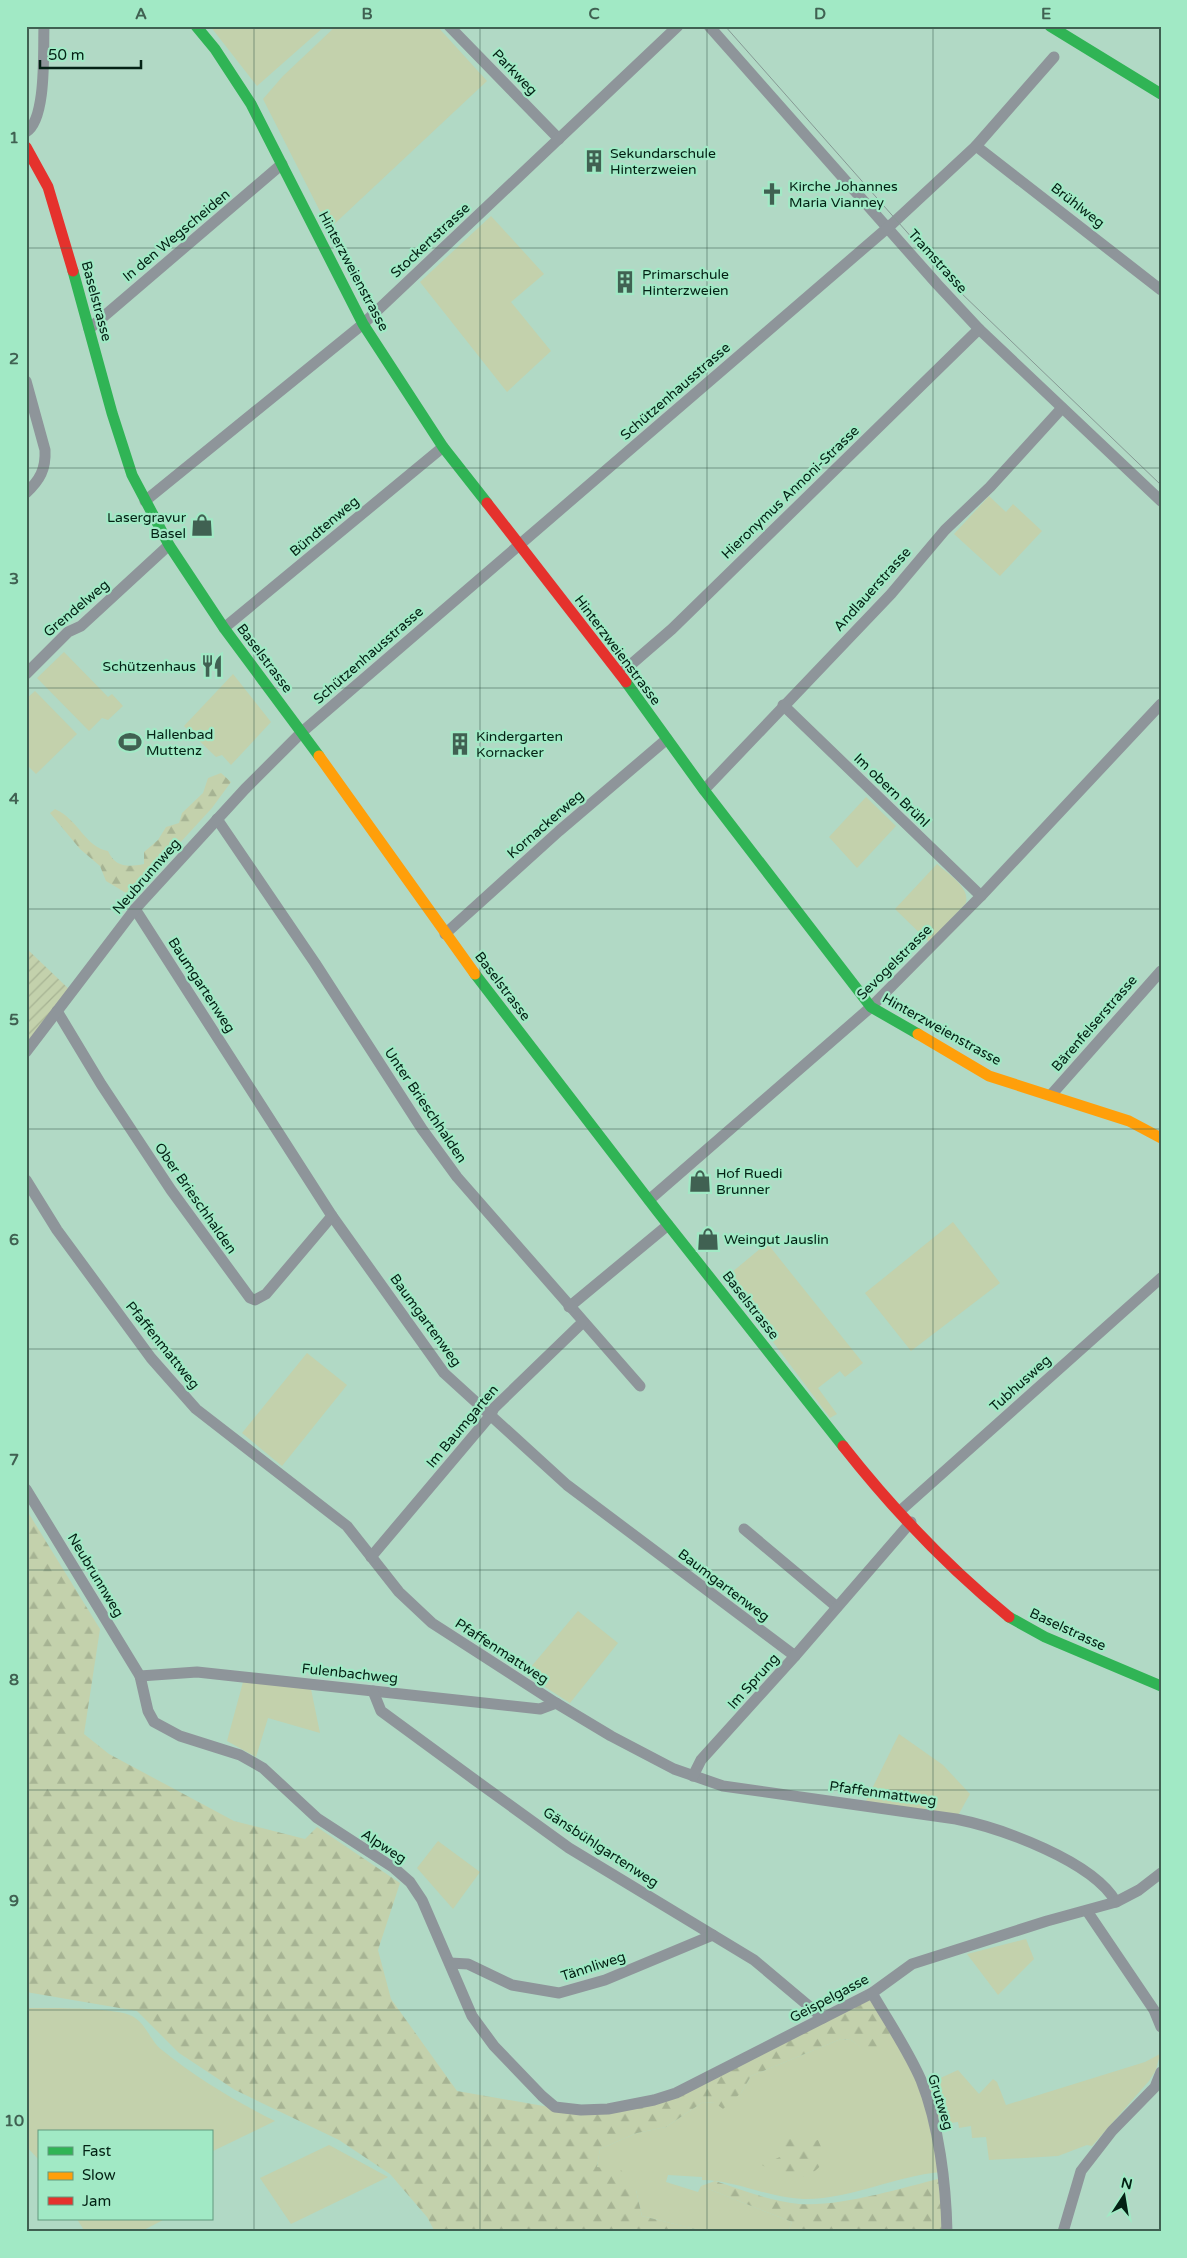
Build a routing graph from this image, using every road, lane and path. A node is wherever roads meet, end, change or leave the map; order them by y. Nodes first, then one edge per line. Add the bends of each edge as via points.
1 (44, 26) edge
2 (196, 26) edge
3 (449, 26) edge
4 (678, 26) edge
5 (709, 26) edge
6 (1050, 26) edge
7 (1054, 57) dead end
8 (1161, 94) edge
9 (26, 132) edge
10 (559, 139) junction
11 (976, 146) junction
12 (26, 147) edge
13 (282, 164) junction
14 (888, 227) junction
15 (1161, 290) edge
16 (362, 324) junction
17 (89, 329) junction
18 (980, 329) junction
19 (26, 381) edge
20 (1062, 408) junction
21 (443, 447) junction
22 (26, 493) edge
23 (1161, 501) edge
24 (145, 502) junction
25 (169, 545) junction
26 (519, 545) junction
27 (224, 628) junction
28 (26, 674) edge
29 (620, 674) junction
30 (1161, 704) edge
31 (783, 706) junction
32 (302, 732) junction
33 (667, 739) junction
34 (704, 790) junction
35 (217, 819) junction
36 (981, 896) junction
37 (135, 909) junction
38 (445, 934) junction
39 (1161, 970) edge
40 (871, 1007) junction
41 (57, 1011) junction
42 (26, 1052) edge
43 (1051, 1095) junction
44 (1161, 1138) edge
45 (26, 1180) edge
46 (649, 1200) junction
47 (332, 1216) junction
48 (668, 1225) junction
49 (1161, 1278) edge
50 (569, 1307) junction
51 (583, 1322) junction
52 (640, 1386) dead end
53 (490, 1416) junction
54 (26, 1489) edge
55 (900, 1511) junction
56 (911, 1522) junction
57 (744, 1529) dead end
58 (371, 1556) junction
59 (838, 1608) junction
60 (795, 1656) junction
61 (140, 1676) junction
62 (1161, 1686) edge
63 (373, 1691) junction
64 (556, 1704) junction
65 (693, 1776) junction
66 (1161, 1873) edge
67 (1116, 1902) junction
68 (1087, 1910) junction
69 (714, 1935) junction
70 (450, 1963) junction
71 (872, 1992) junction
72 (823, 2018) junction
73 (1161, 2027) edge
74 (1161, 2072) edge
75 (555, 2107) joint
76 (946, 2232) edge
77 (1063, 2232) edge

1 - 9 street via 40,103 34,125
2 - 13 street, Hinterzweienstrasse via 252,104
3 - 10 street, Parkweg
4 - 10 street, Stockertstrasse
5 - 14 street, Tramstrasse
6 - 8 street
7 - 11 street, Schützenhausstrasse
10 - 16 street, Stockertstrasse
11 - 14 street, Schützenhausstrasse
11 - 15 street, Brühlweg
12 - 17 street, Baselstrasse via 56,210
13 - 16 street, Hinterzweienstrasse
13 - 17 street, In den Wegscheiden
14 - 18 street, Tramstrasse
14 - 26 street, Schützenhausstrasse
16 - 21 street, Hinterzweienstrasse
16 - 24 street, Stockertstrasse
17 - 24 street, Baselstrasse via 132,475
18 - 20 street, Tramstrasse
18 - 29 street, Hieronymus Annoni-Strasse via 672,629
19 - 22 street via 46,458 39,480
20 - 23 street, Tramstrasse
20 - 31 street, Andlauerstrasse
21 - 26 street, Hinterzweienstrasse
21 - 27 street, Bündtenweg
24 - 25 street, Baselstrasse
25 - 27 street, Baselstrasse
25 - 28 street, Grendelweg via 82,626 68,632
26 - 29 street, Hinterzweienstrasse
26 - 32 street, Schützenhausstrasse
27 - 32 street, Baselstrasse
29 - 33 street, Hinterzweienstrasse
30 - 36 street, Sevogelstrasse
31 - 34 street, Andlauerstrasse
31 - 36 street, Im obern Brühl
32 - 35 street, Neubrunnweg
32 - 38 street, Baselstrasse
33 - 34 street, Hinterzweienstrasse
33 - 38 street, Kornackerweg via 559,830
34 - 40 street, Hinterzweienstrasse
35 - 37 street, Neubrunnweg
35 - 50 street, Unter Brieschhalden via 456,1178
36 - 40 street, Sevogelstrasse
37 - 41 street, Neubrunnweg
37 - 47 street, Baumgartenweg
38 - 46 street, Baselstrasse
39 - 43 street, Bärenfelserstrasse
40 - 43 street, Hinterzweienstrasse via 989,1076
40 - 46 street, Sevogelstrasse
41 - 42 street, Neubrunnweg
41 - 47 street, Ober Brieschhalden via 171,1190 250,1298 255,1300 266,1294
43 - 44 street, Hinterzweienstrasse via 1129,1122
45 - 58 street, Pfaffenmattweg via 58,1230 151,1358 196,1409 347,1526
46 - 48 street, Baselstrasse
47 - 53 street, Baumgartenweg via 444,1373
48 - 50 street
48 - 55 street, Baselstrasse via 859,1466
49 - 55 street, Tubhusweg
50 - 51 street, Unter Brieschhalden
51 - 52 street, Unter Brieschhalden
51 - 53 street, Im Baumgarten via 494,1408
53 - 58 street, Im Baumgarten
53 - 60 street, Baumgartenweg via 567,1485
54 - 61 street, Neubrunnweg
55 - 56 street, Baselstrasse
56 - 59 street, Im Sprung
56 - 62 street, Baselstrasse via 976,1590 1012,1619 1045,1637
57 - 59 street
58 - 64 street, Pfaffenmattweg via 399,1592 432,1623
59 - 60 street, Im Sprung
60 - 65 street, Im Sprung via 701,1760
61 - 63 street, Fulenbachweg via 197,1672
61 - 70 street, Alpweg via 148,1711 154,1722 180,1736 240,1754 263,1768 317,1818 410,1882 422,1900
63 - 64 street, Fulenbachweg via 540,1709
63 - 69 street, Gänsbühlgartenweg via 382,1711 561,1842
64 - 65 street, Pfaffenmattweg via 611,1736
65 - 67 street, Pfaffenmattweg via 723,1786 989,1826 1043,1849 1078,1869 1110,1891
66 - 67 street via 1140,1890
67 - 68 street, Geispelgasse
68 - 71 street, Geispelgasse via 912,1964
68 - 73 street via 1154,2010
69 - 70 street, Tännliweg via 605,1980 559,1993 512,1985 468,1964
69 - 72 street, Gänsbühlgartenweg via 754,1960
70 - 75 street, Alpweg via 472,2016 494,2046
71 - 72 street, Geispelgasse
71 - 76 street, Grutweg via 921,2080 935,2126
72 - 75 street, Geispelgasse via 685,2088 654,2100 608,2109
74 - 77 street via 1155,2087 1112,2131 1081,2171

